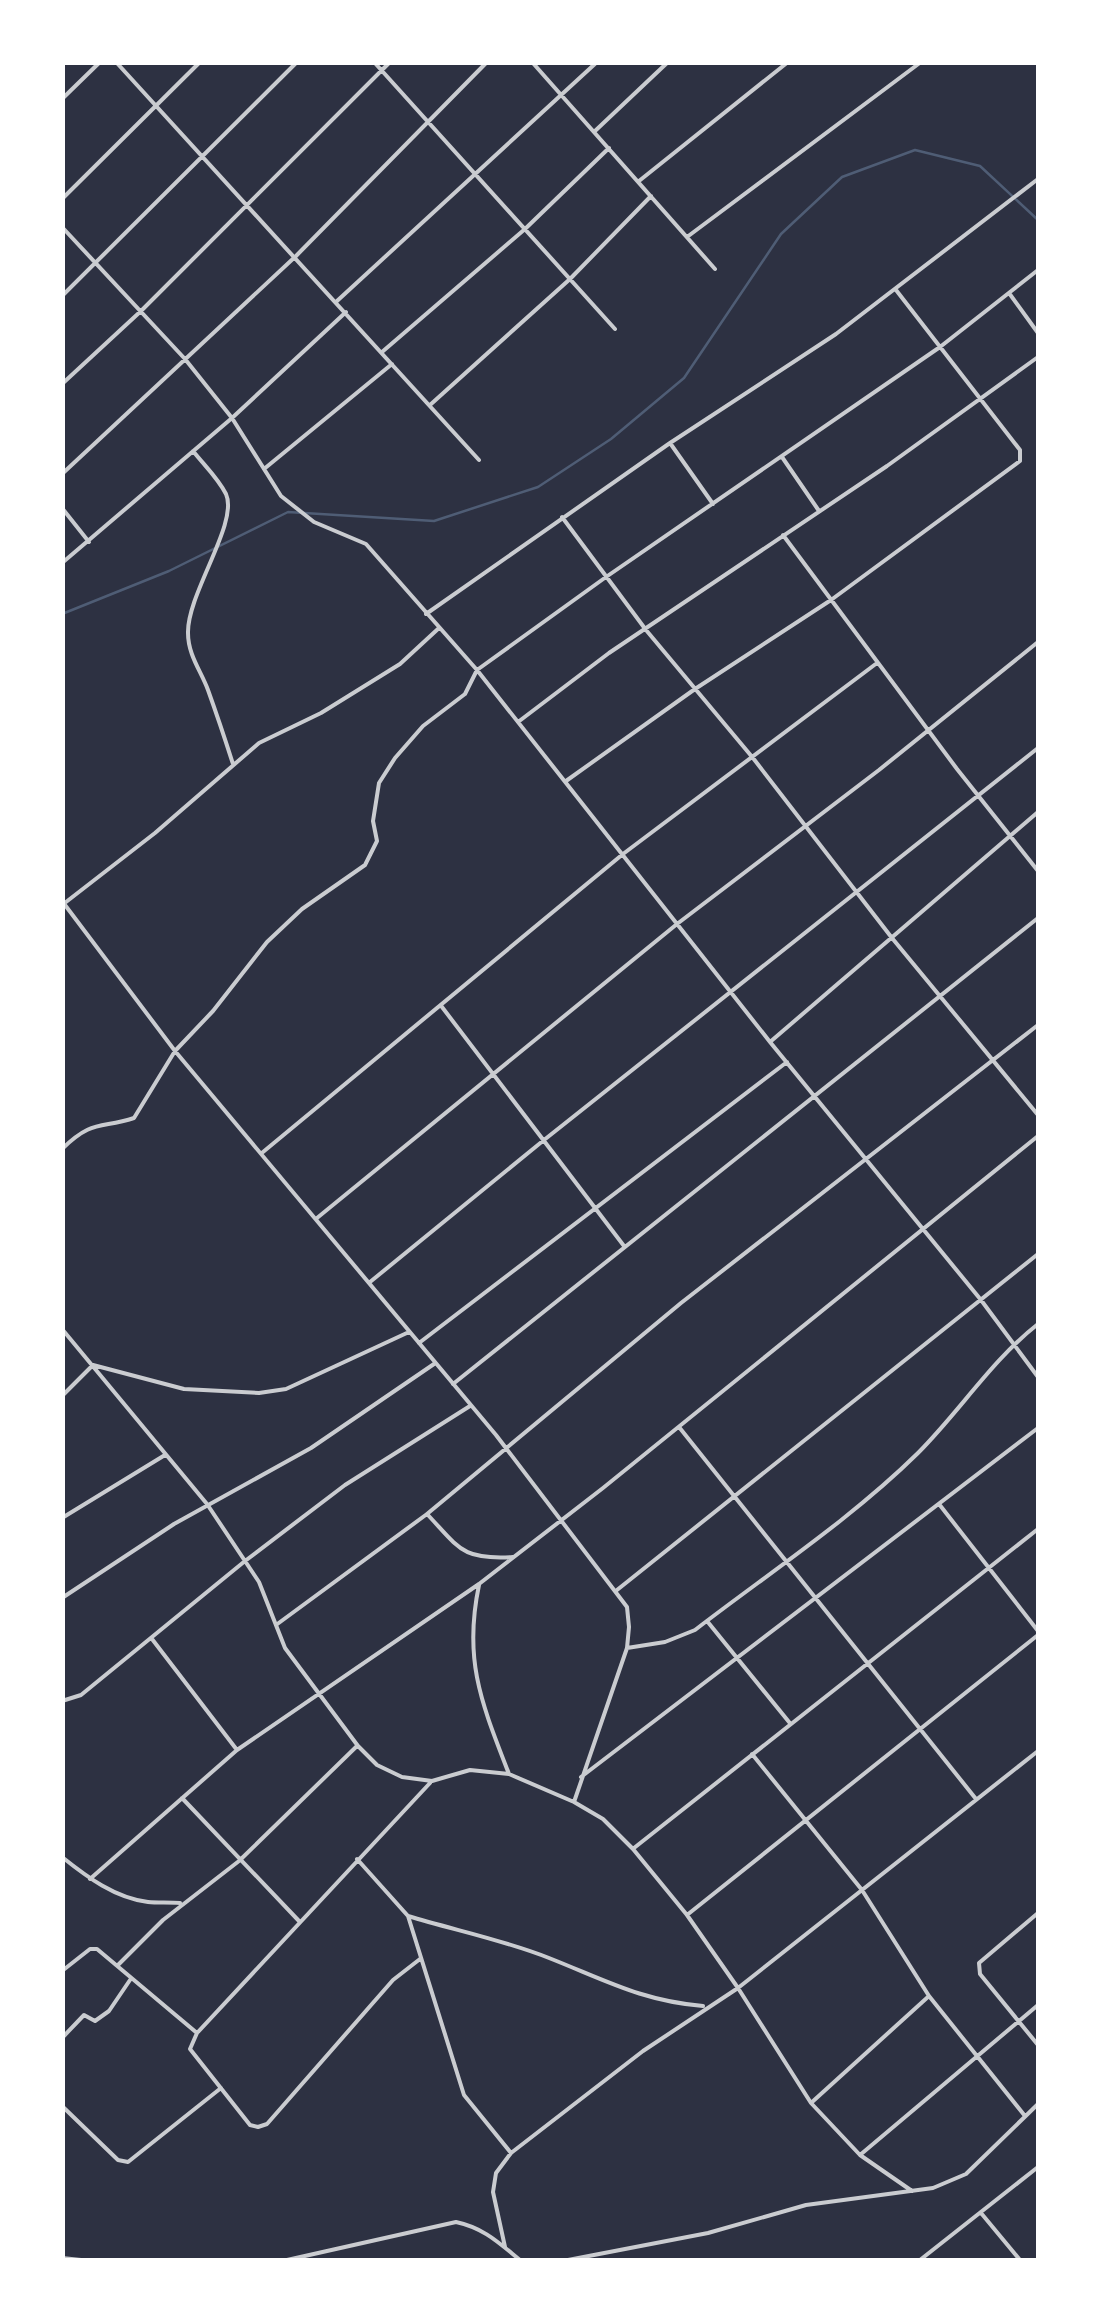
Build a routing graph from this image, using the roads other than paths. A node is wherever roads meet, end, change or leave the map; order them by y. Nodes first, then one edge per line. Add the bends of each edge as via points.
1 (100, 62) edge
2 (116, 62) edge
3 (200, 62) edge
4 (297, 62) edge
5 (374, 62) edge
6 (390, 62) edge
7 (487, 62) edge
8 (532, 62) edge
9 (597, 62) edge
10 (668, 62) edge
11 (788, 62) edge
12 (921, 62) edge
13 (382, 71) junction
14 (562, 94) junction
15 (62, 99) edge
16 (155, 104) junction
17 (428, 122) junction
18 (595, 132) junction
19 (609, 148) junction
20 (204, 155) junction
21 (476, 175) junction
22 (1038, 180) edge
23 (639, 181) junction
24 (651, 196) junction
25 (62, 199) edge
26 (247, 205) junction
27 (62, 227) edge
28 (525, 229) junction
29 (687, 236) junction
30 (296, 256) junction
31 (97, 262) junction
32 (715, 268) dead end
33 (1038, 270) edge
34 (570, 279) junction
35 (896, 290) junction
36 (1010, 294) junction
37 (62, 296) edge
38 (336, 301) junction
39 (141, 311) junction
40 (346, 312) junction
41 (615, 329) dead end
42 (1038, 332) edge
43 (940, 347) junction
44 (382, 352) junction
45 (1038, 357) edge
46 (185, 359) junction
47 (392, 364) junction
48 (62, 384) edge
49 (979, 398) junction
50 (430, 406) junction
51 (232, 418) junction
52 (670, 443) junction
53 (193, 452) junction
54 (782, 457) junction
55 (479, 460) dead end
56 (264, 469) junction
57 (62, 474) edge
58 (713, 504) junction
59 (62, 508) edge
60 (819, 511) junction
61 (562, 517) junction
62 (783, 535) junction
63 (88, 542) junction
64 (62, 563) edge
65 (606, 576) junction
66 (831, 600) junction
67 (426, 614) junction
68 (439, 628) junction
69 (646, 630) junction
70 (1038, 642) edge
71 (877, 663) junction
72 (478, 670) junction
73 (695, 689) junction
74 (518, 722) junction
75 (928, 730) junction
76 (1038, 748) edge
77 (752, 758) junction
78 (232, 764) junction
79 (566, 781) junction
80 (980, 797) junction
81 (1038, 812) edge
82 (805, 824) junction
83 (1010, 835) junction
84 (623, 854) junction
85 (1038, 872) edge
86 (858, 894) junction
87 (63, 903) edge
88 (1038, 918) edge
89 (677, 924) junction
90 (892, 938) junction
91 (732, 992) junction
92 (939, 995) junction
93 (441, 1006) junction
94 (1038, 1025) edge
95 (770, 1042) junction
96 (175, 1052) junction
97 (993, 1060) junction
98 (787, 1062) junction
99 (492, 1072) junction
100 (813, 1096) junction
101 (1038, 1115) edge
102 (1038, 1136) edge
103 (544, 1140) junction
104 (62, 1149) edge
105 (261, 1154) junction
106 (866, 1161) junction
107 (595, 1207) junction
108 (317, 1218) junction
109 (922, 1232) junction
110 (624, 1246) junction
111 (1038, 1254) edge
112 (370, 1282) junction
113 (980, 1300) junction
114 (1038, 1324) edge
115 (62, 1328) edge
116 (410, 1331) junction
117 (419, 1344) junction
118 (1013, 1344) junction
119 (435, 1363) junction
120 (93, 1366) junction
121 (1038, 1377) edge
122 (454, 1384) junction
123 (62, 1396) edge
124 (472, 1406) junction
125 (679, 1427) junction
126 (1038, 1428) edge
127 (506, 1447) junction
128 (166, 1454) junction
129 (736, 1498) junction
130 (206, 1504) junction
131 (938, 1504) junction
132 (427, 1514) junction
133 (62, 1518) edge
134 (560, 1521) junction
135 (1038, 1529) edge
136 (513, 1557) junction
137 (785, 1560) junction
138 (244, 1561) junction
139 (988, 1568) junction
140 (479, 1584) junction
141 (616, 1590) junction
142 (62, 1598) edge
143 (817, 1598) junction
144 (707, 1621) junction
145 (276, 1625) junction
146 (1038, 1633) edge
147 (152, 1639) junction
148 (627, 1648) junction
149 (738, 1658) junction
150 (867, 1663) junction
151 (318, 1693) junction
152 (62, 1701) edge
153 (790, 1724) junction
154 (920, 1730) junction
155 (358, 1746) junction
156 (237, 1750) junction
157 (1038, 1751) edge
158 (752, 1754) junction
159 (508, 1774) junction
160 (581, 1777) junction
161 (432, 1781) junction
162 (181, 1797) junction
163 (977, 1800) junction
164 (574, 1802) junction
165 (806, 1820) junction
166 (633, 1849) junction
167 (62, 1857) edge
168 (357, 1860) junction
169 (239, 1861) junction
170 (90, 1878) junction
171 (862, 1890) junction
172 (182, 1903) junction
173 (1038, 1913) edge
174 (687, 1915) junction
175 (408, 1916) junction
176 (299, 1921) junction
177 (420, 1959) junction
178 (118, 1965) junction
179 (62, 1971) edge
180 (130, 1980) junction
181 (738, 1988) junction
182 (930, 1996) junction
183 (1038, 2004) edge
184 (706, 2006) junction
185 (1018, 2022) junction
186 (197, 2033) junction
187 (62, 2038) edge
188 (1038, 2045) edge
189 (974, 2056) junction
190 (220, 2088) junction
191 (811, 2103) junction
192 (1038, 2104) edge
193 (62, 2106) edge
194 (1024, 2116) junction
195 (510, 2153) junction
196 (860, 2155) junction
197 (1038, 2167) edge
198 (912, 2191) junction
199 (981, 2212) junction
200 (505, 2247) junction
201 (62, 2258) edge
202 (81, 2260) edge
203 (288, 2260) edge
204 (520, 2260) edge
205 (568, 2260) edge
206 (920, 2260) edge
207 (1020, 2260) edge

1 - 15 street
2 - 16 street
3 - 16 street
4 - 20 street
5 - 13 street
6 - 13 street
7 - 17 street
8 - 14 street
9 - 14 street
10 - 18 street
11 - 23 street
12 - 29 street
13 - 17 street
13 - 26 street
14 - 18 street
14 - 21 street
16 - 20 street
16 - 25 street
17 - 21 street
17 - 30 street
18 - 19 street
19 - 23 street
19 - 28 street
20 - 26 street
20 - 31 street
21 - 28 street
21 - 38 street
22 - 35 street
23 - 24 street
24 - 29 street
24 - 34 street
26 - 30 street
26 - 39 street
27 - 31 street
28 - 34 street
28 - 44 street
29 - 32 street
30 - 38 street
30 - 46 street
31 - 37 street
31 - 39 street
33 - 36 street
34 - 41 street
34 - 50 street
35 - 43 street
35 - 52 street
36 - 42 street
36 - 43 street
38 - 40 street
39 - 46 street
39 - 48 street
40 - 44 street
40 - 51 street
43 - 49 street
43 - 54 street
44 - 47 street
45 - 49 street
46 - 51 street
46 - 57 street
47 - 50 street
47 - 56 street
49 - 60 street
49 - 66 street via 1020,450 1020,462
50 - 55 street
51 - 53 street
51 - 56 street
52 - 58 street
52 - 61 street
53 - 63 street
53 - 78 street via 228,497 224,532 202,576 187,631
54 - 58 street
54 - 60 street
56 - 67 street via 296,511 366,544
58 - 65 street
59 - 63 street
60 - 62 street
61 - 65 street
61 - 67 street
62 - 66 street
62 - 69 street
63 - 64 street
65 - 69 street
65 - 72 street
66 - 71 street
66 - 73 street
67 - 68 street
68 - 72 street
68 - 78 street via 400,664
69 - 73 street
69 - 74 street
70 - 75 street
71 - 75 street
71 - 77 street
72 - 74 street
72 - 96 street via 465,694 423,726 379,782 377,841 366,865 267,942
73 - 77 street
73 - 79 street
74 - 79 street
75 - 80 street
75 - 82 street
76 - 80 street
77 - 82 street
77 - 84 street
78 - 87 street
79 - 84 street
80 - 83 street
80 - 86 street
81 - 83 street
82 - 86 street
82 - 89 street
83 - 85 street
83 - 90 street
84 - 89 street
84 - 93 street
86 - 90 street
86 - 91 street
87 - 96 street
88 - 92 street
89 - 91 street
89 - 99 street
90 - 92 street
90 - 95 street
91 - 95 street
91 - 103 street
92 - 97 street
92 - 100 street
93 - 99 street
93 - 105 street
94 - 97 street
95 - 98 street
96 - 104 street via 134,1118 100,1123
96 - 105 street
97 - 101 street
97 - 106 street
98 - 100 street
98 - 107 street
99 - 103 street
99 - 108 street
100 - 106 street
100 - 110 street
102 - 109 street
103 - 107 street
103 - 112 street
105 - 108 street
106 - 109 street
106 - 127 street
107 - 110 street
107 - 117 street
108 - 112 street
109 - 113 street
109 - 125 street
110 - 122 street
111 - 113 street
112 - 116 street
113 - 118 street
113 - 129 street
114 - 118 street
115 - 120 street
116 - 117 street
116 - 120 street via 286,1389 259,1393 184,1389
117 - 119 street
118 - 121 street
118 - 137 street via 917,1454
119 - 122 street
119 - 130 street via 311,1448
120 - 123 street
120 - 128 street
122 - 124 street
124 - 127 street
124 - 138 street via 345,1485
125 - 129 street
125 - 134 street
126 - 131 street
127 - 132 street
127 - 134 street
128 - 130 street
128 - 133 street
129 - 137 street
129 - 141 street
130 - 138 street
130 - 142 street
131 - 139 street
131 - 143 street
132 - 136 street via 480,1559
132 - 145 street
134 - 136 street
134 - 141 street
135 - 139 street
136 - 140 street
137 - 143 street
137 - 144 street
138 - 145 street
138 - 147 street
139 - 146 street
139 - 150 street
140 - 151 street
140 - 159 street via 473,1665
141 - 148 street via 626,1607
143 - 149 street
143 - 150 street
144 - 148 street via 666,1642
144 - 149 street
145 - 151 street
146 - 154 street
147 - 152 street via 81,1695
147 - 156 street
148 - 160 street
149 - 153 street
149 - 160 street
150 - 153 street
150 - 154 street
151 - 155 street
151 - 156 street
153 - 158 street
154 - 163 street
154 - 165 street
155 - 161 street via 402,1777
155 - 169 street
156 - 162 street
157 - 163 street
158 - 165 street
158 - 166 street
159 - 161 street via 470,1770
159 - 164 street
160 - 164 street
161 - 168 street
162 - 169 street
162 - 170 street
163 - 171 street
164 - 166 street
165 - 171 street
165 - 174 street
166 - 174 street
167 - 170 street
168 - 175 street
168 - 176 street
169 - 172 street
169 - 176 street
170 - 172 street via 135,1899
171 - 181 street
171 - 182 street
172 - 178 street
173 - 185 street via 979,1962 980,1974
174 - 181 street
175 - 177 street
175 - 184 street via 546,1956 664,2003
176 - 186 street
177 - 190 street via 393,1980 267,2124 250,2125
177 - 195 street via 464,2094
178 - 179 street via 94,1948
178 - 180 street
180 - 186 street
180 - 187 street via 105,2014 95,2020 84,2016
181 - 184 street
181 - 191 street
182 - 189 street
182 - 191 street
183 - 185 street
184 - 195 street
185 - 188 street
185 - 189 street
186 - 190 street via 190,2050
189 - 194 street
189 - 196 street
190 - 193 street via 128,2162
191 - 196 street
192 - 194 street
194 - 198 street via 966,2174
195 - 200 street via 493,2192
196 - 198 street
197 - 199 street
198 - 205 street via 806,2205
199 - 206 street
199 - 207 street
200 - 203 street via 476,2226 456,2222
200 - 204 street
201 - 202 street

